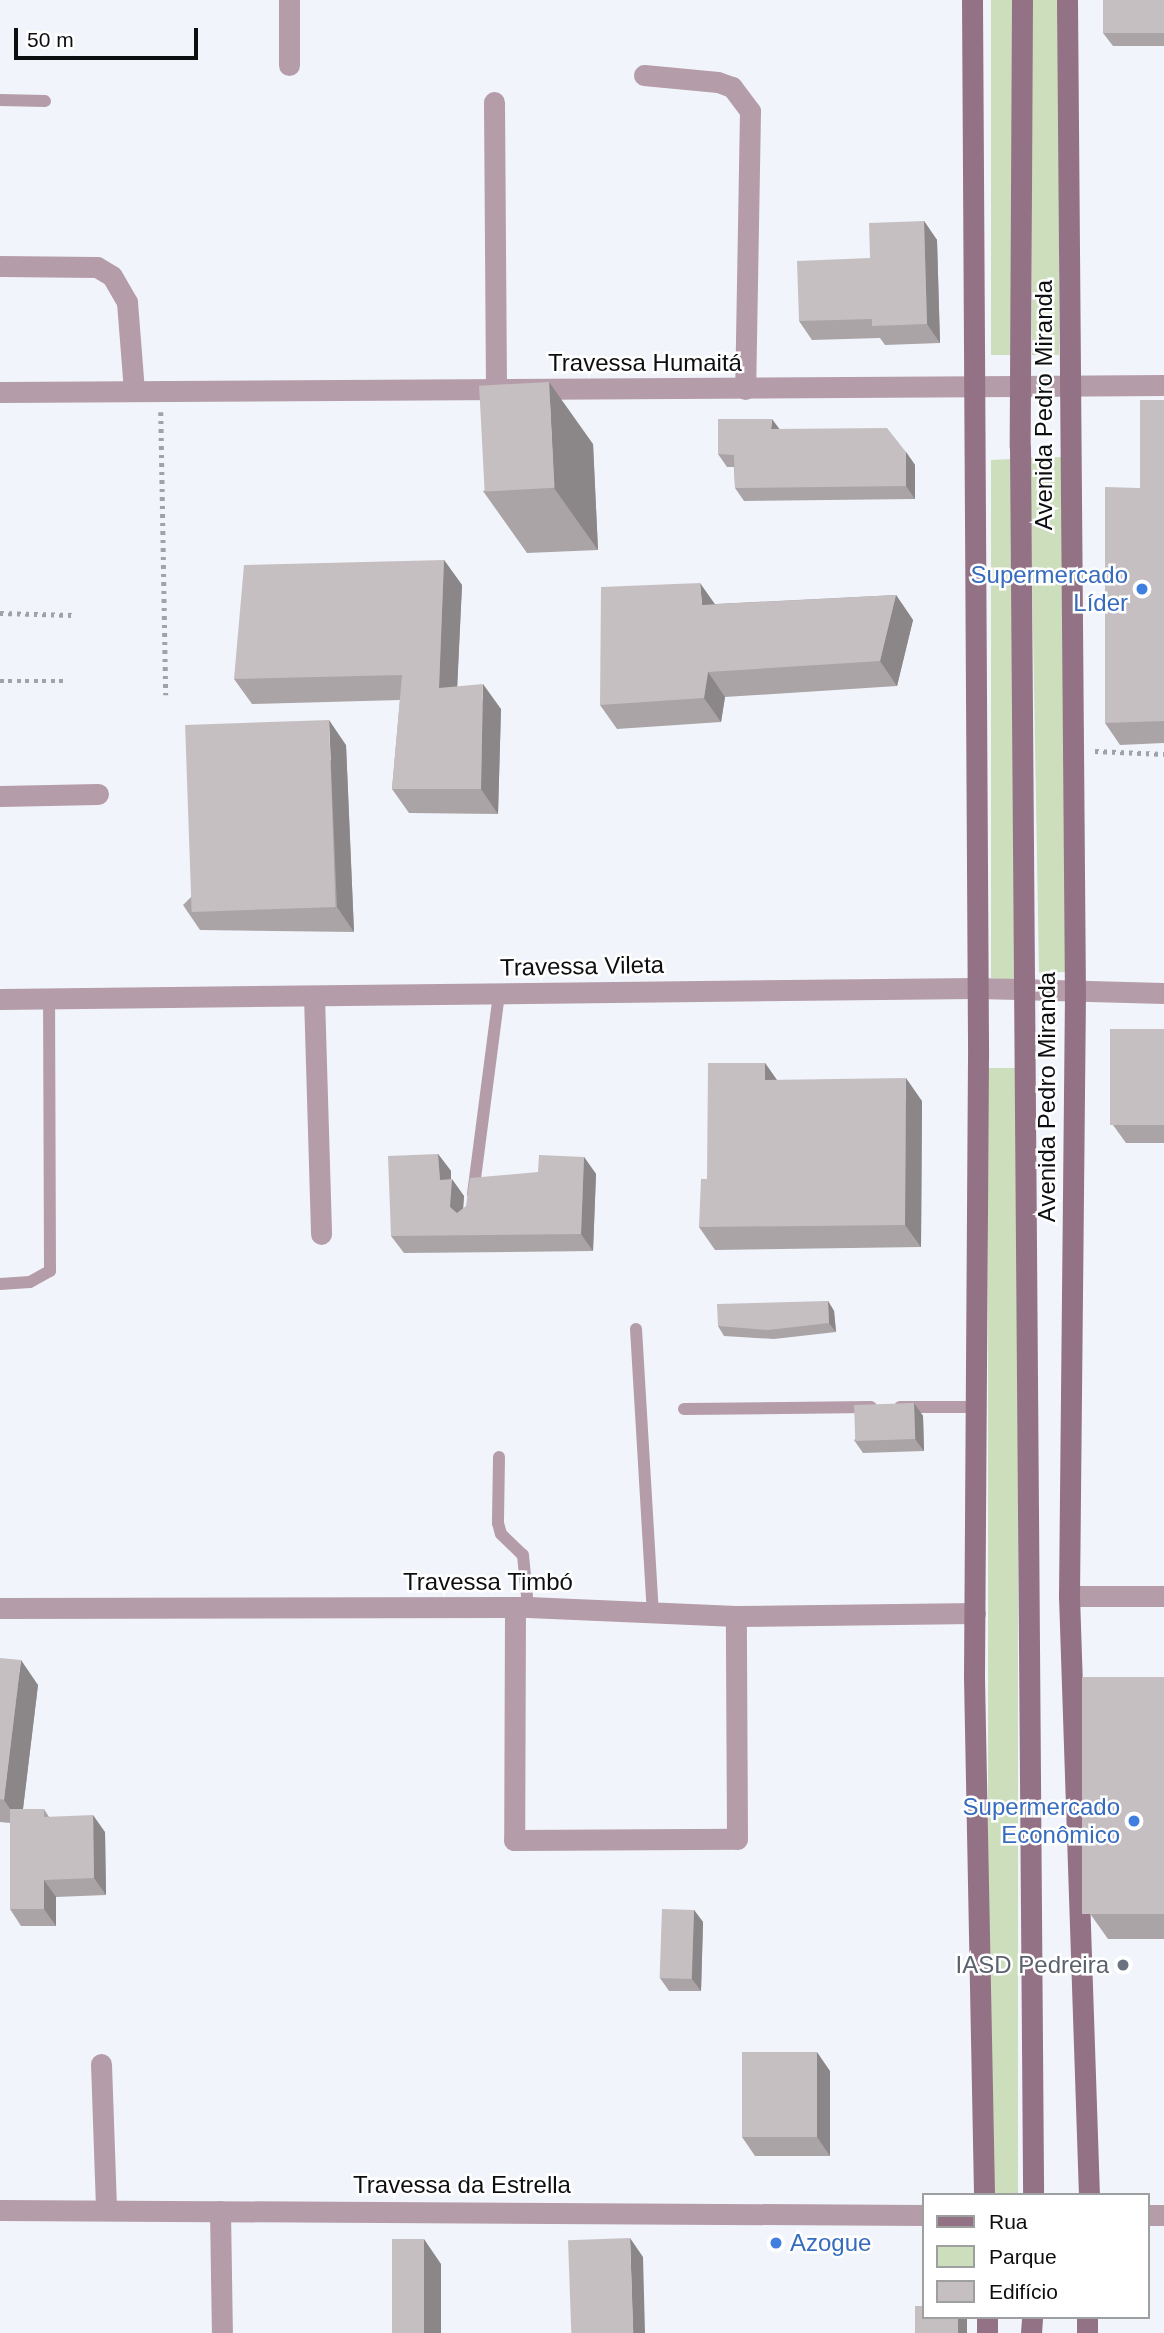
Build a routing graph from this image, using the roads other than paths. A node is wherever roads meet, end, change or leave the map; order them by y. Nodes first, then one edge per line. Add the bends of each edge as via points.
1 (289, 0) edge
2 (972, 0) edge
3 (1022, 0) edge
4 (1067, 0) edge
5 (289, 65) dead end
6 (644, 75) dead end
7 (0, 100) edge
8 (45, 101) dead end
9 (494, 102) dead end
10 (0, 267) edge
11 (1020, 384) junction
12 (1072, 385) junction
13 (1164, 385) edge
14 (974, 388) junction
15 (496, 389) junction
16 (745, 389) junction
17 (134, 390) junction
18 (0, 392) edge
19 (98, 794) dead end
20 (0, 796) edge
21 (976, 988) junction
22 (1023, 992) junction
23 (499, 993) junction
24 (1075, 993) junction
25 (1164, 993) edge
26 (314, 996) junction
27 (0, 999) edge
28 (49, 999) junction
29 (472, 1209) edge
30 (321, 1234) dead end
31 (0, 1284) edge
32 (636, 1329) dead end
33 (976, 1407) junction
34 (684, 1409) dead end
35 (499, 1457) dead end
36 (1069, 1596) junction
37 (1164, 1596) edge
38 (0, 1608) edge
39 (522, 1608) junction
40 (653, 1612) junction
41 (975, 1612) junction
42 (736, 1616) junction
43 (101, 2064) dead end
44 (984, 2193) edge
45 (1033, 2193) edge
46 (1089, 2193) edge
47 (0, 2210) edge
48 (106, 2210) junction
49 (220, 2211) junction
50 (922, 2215) edge
51 (222, 2333) edge

1 - 5 street
2 - 14 main road
3 - 11 main road, Avenida Pedro Miranda
4 - 12 main road, Avenida Pedro Miranda
6 - 16 street via 718,82 732,87 750,111
7 - 8 lane
9 - 15 street
10 - 17 street via 97,267 112,276 127,302
11 - 12 street, Travessa Humaitá
11 - 14 street, Travessa Humaitá
11 - 22 main road, Avenida Pedro Miranda
12 - 13 street, Travessa Humaitá
12 - 24 main road, Avenida Pedro Miranda
14 - 16 street, Travessa Humaitá
14 - 21 main road
15 - 16 street, Travessa Humaitá
15 - 17 street, Travessa Humaitá
17 - 18 street, Travessa Humaitá
19 - 20 street
21 - 22 street, Travessa Vileta
21 - 23 street, Travessa Vileta
21 - 33 main road
22 - 24 street, Travessa Vileta
22 - 45 main road, Avenida Pedro Miranda
23 - 26 street, Travessa Vileta
23 - 29 lane
24 - 25 street, Travessa Vileta
24 - 36 main road, Avenida Pedro Miranda
26 - 28 street, Travessa Vileta
26 - 30 street
27 - 28 street, Travessa Vileta
28 - 31 lane via 50,1271 30,1282
32 - 40 lane
33 - 34 lane
33 - 41 main road
35 - 39 lane via 501,1534 523,1555
36 - 37 street
36 - 46 main road, Avenida Pedro Miranda
38 - 39 street, Travessa Timbó
39 - 40 street, Travessa Timbó
39 - 42 street via 514,1840 737,1839
40 - 42 street, Travessa Timbó
41 - 42 street, Travessa Timbó
41 - 44 main road
43 - 48 street
47 - 48 street, Travessa da Estrella
48 - 49 street, Travessa da Estrella
49 - 50 street, Travessa da Estrella
49 - 51 street

